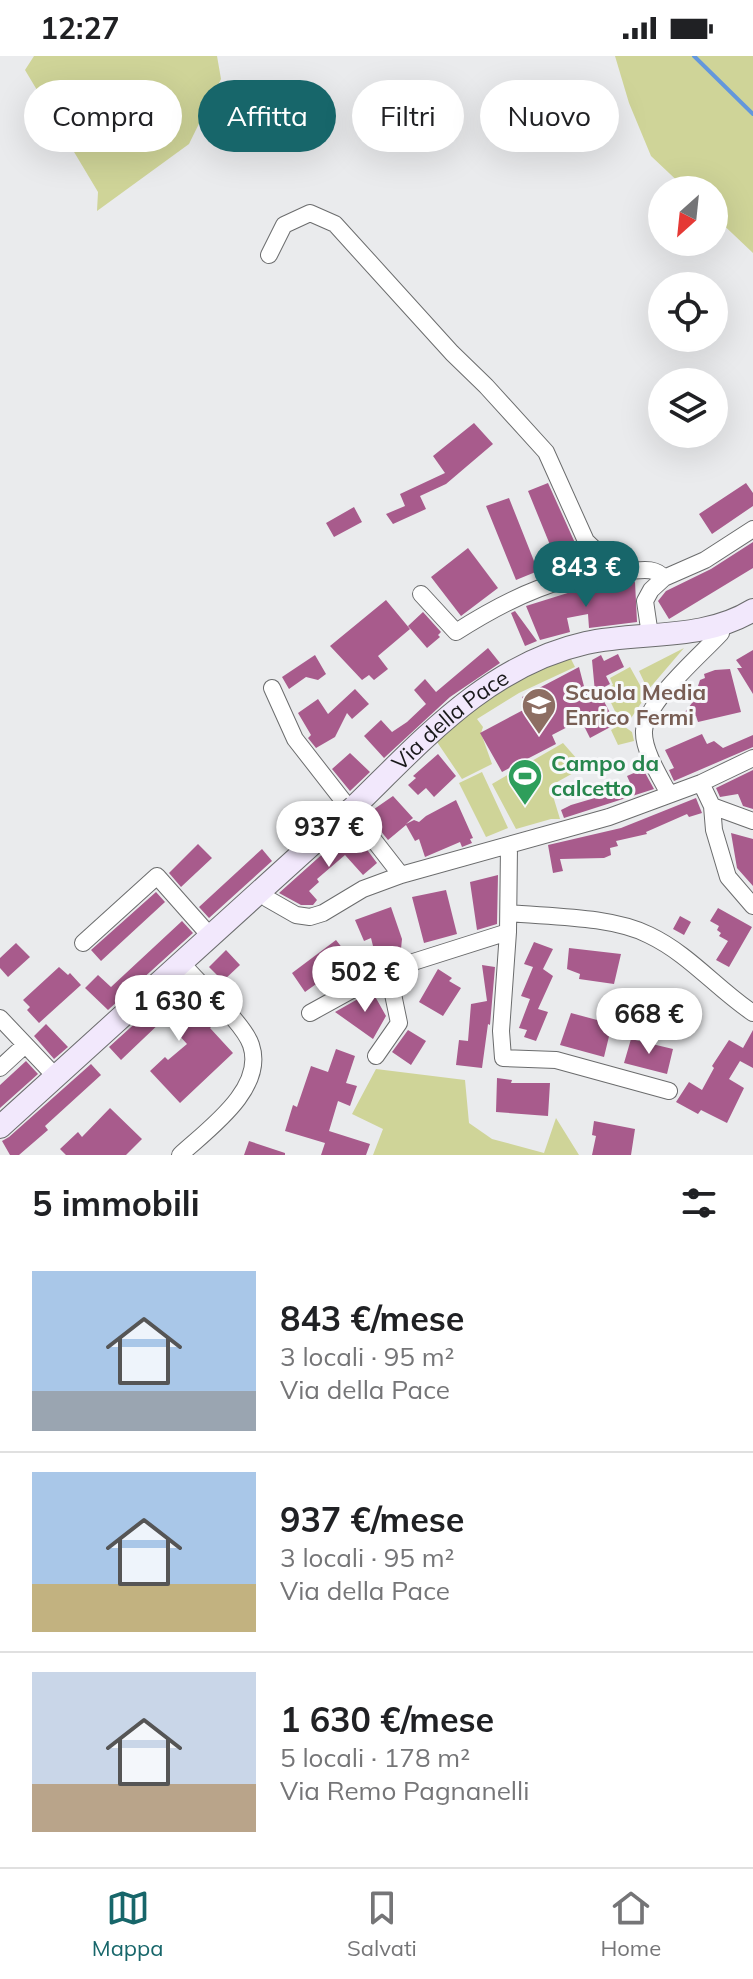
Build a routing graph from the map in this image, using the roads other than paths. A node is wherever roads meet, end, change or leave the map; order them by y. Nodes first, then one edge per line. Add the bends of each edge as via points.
1 (269, 255) dead end
2 (753, 529) edge
3 (610, 571) junction
4 (664, 578) junction
5 (421, 594) dead end
6 (753, 610) edge
7 (719, 627) junction
8 (650, 635) junction
9 (272, 688) dead end
10 (753, 758) edge
11 (701, 783) junction
12 (669, 794) junction
13 (712, 806) junction
14 (753, 821) edge
15 (509, 846) junction
16 (401, 875) junction
17 (260, 891) junction
18 (753, 906) edge
19 (509, 913) junction
20 (508, 932) junction
21 (211, 937) junction
22 (83, 943) dead end
23 (182, 963) junction
24 (388, 970) junction
25 (310, 1013) dead end
26 (753, 1013) edge
27 (0, 1018) edge
28 (25, 1045) junction
29 (376, 1056) dead end
30 (0, 1068) edge
31 (56, 1077) junction
32 (669, 1091) dead end
33 (0, 1127) edge
34 (180, 1155) edge

1 - 3 street via 284,225 310,213 335,224 546,452 586,541 609,563
2 - 4 street via 705,560
3 - 4 street via 653,570
3 - 5 street via 514,597 456,632
4 - 8 street via 645,601
6 - 7 main road, Via della Pace
7 - 8 main road, Via della Pace
7 - 12 street via 721,633 646,721 646,744
8 - 17 main road, Via della Pace via 587,643 499,677
9 - 16 street via 295,739
10 - 11 street
11 - 12 street
11 - 13 street
12 - 15 street
13 - 14 street
13 - 18 street via 728,877
15 - 16 street
15 - 19 street
16 - 17 street via 310,917 296,915
17 - 21 main road, Via della Pace
19 - 20 street
19 - 26 street via 616,924 648,934
20 - 24 street
20 - 32 street via 503,1058 556,1060
21 - 22 street via 157,876
21 - 23 main road, Via della Pace
23 - 31 main road, Via della Pace
23 - 34 street via 240,1027 252,1045 252,1062 238,1102
24 - 25 street
24 - 29 street via 399,1023
27 - 28 street
28 - 30 street
28 - 31 street
31 - 33 main road, Via della Pace

